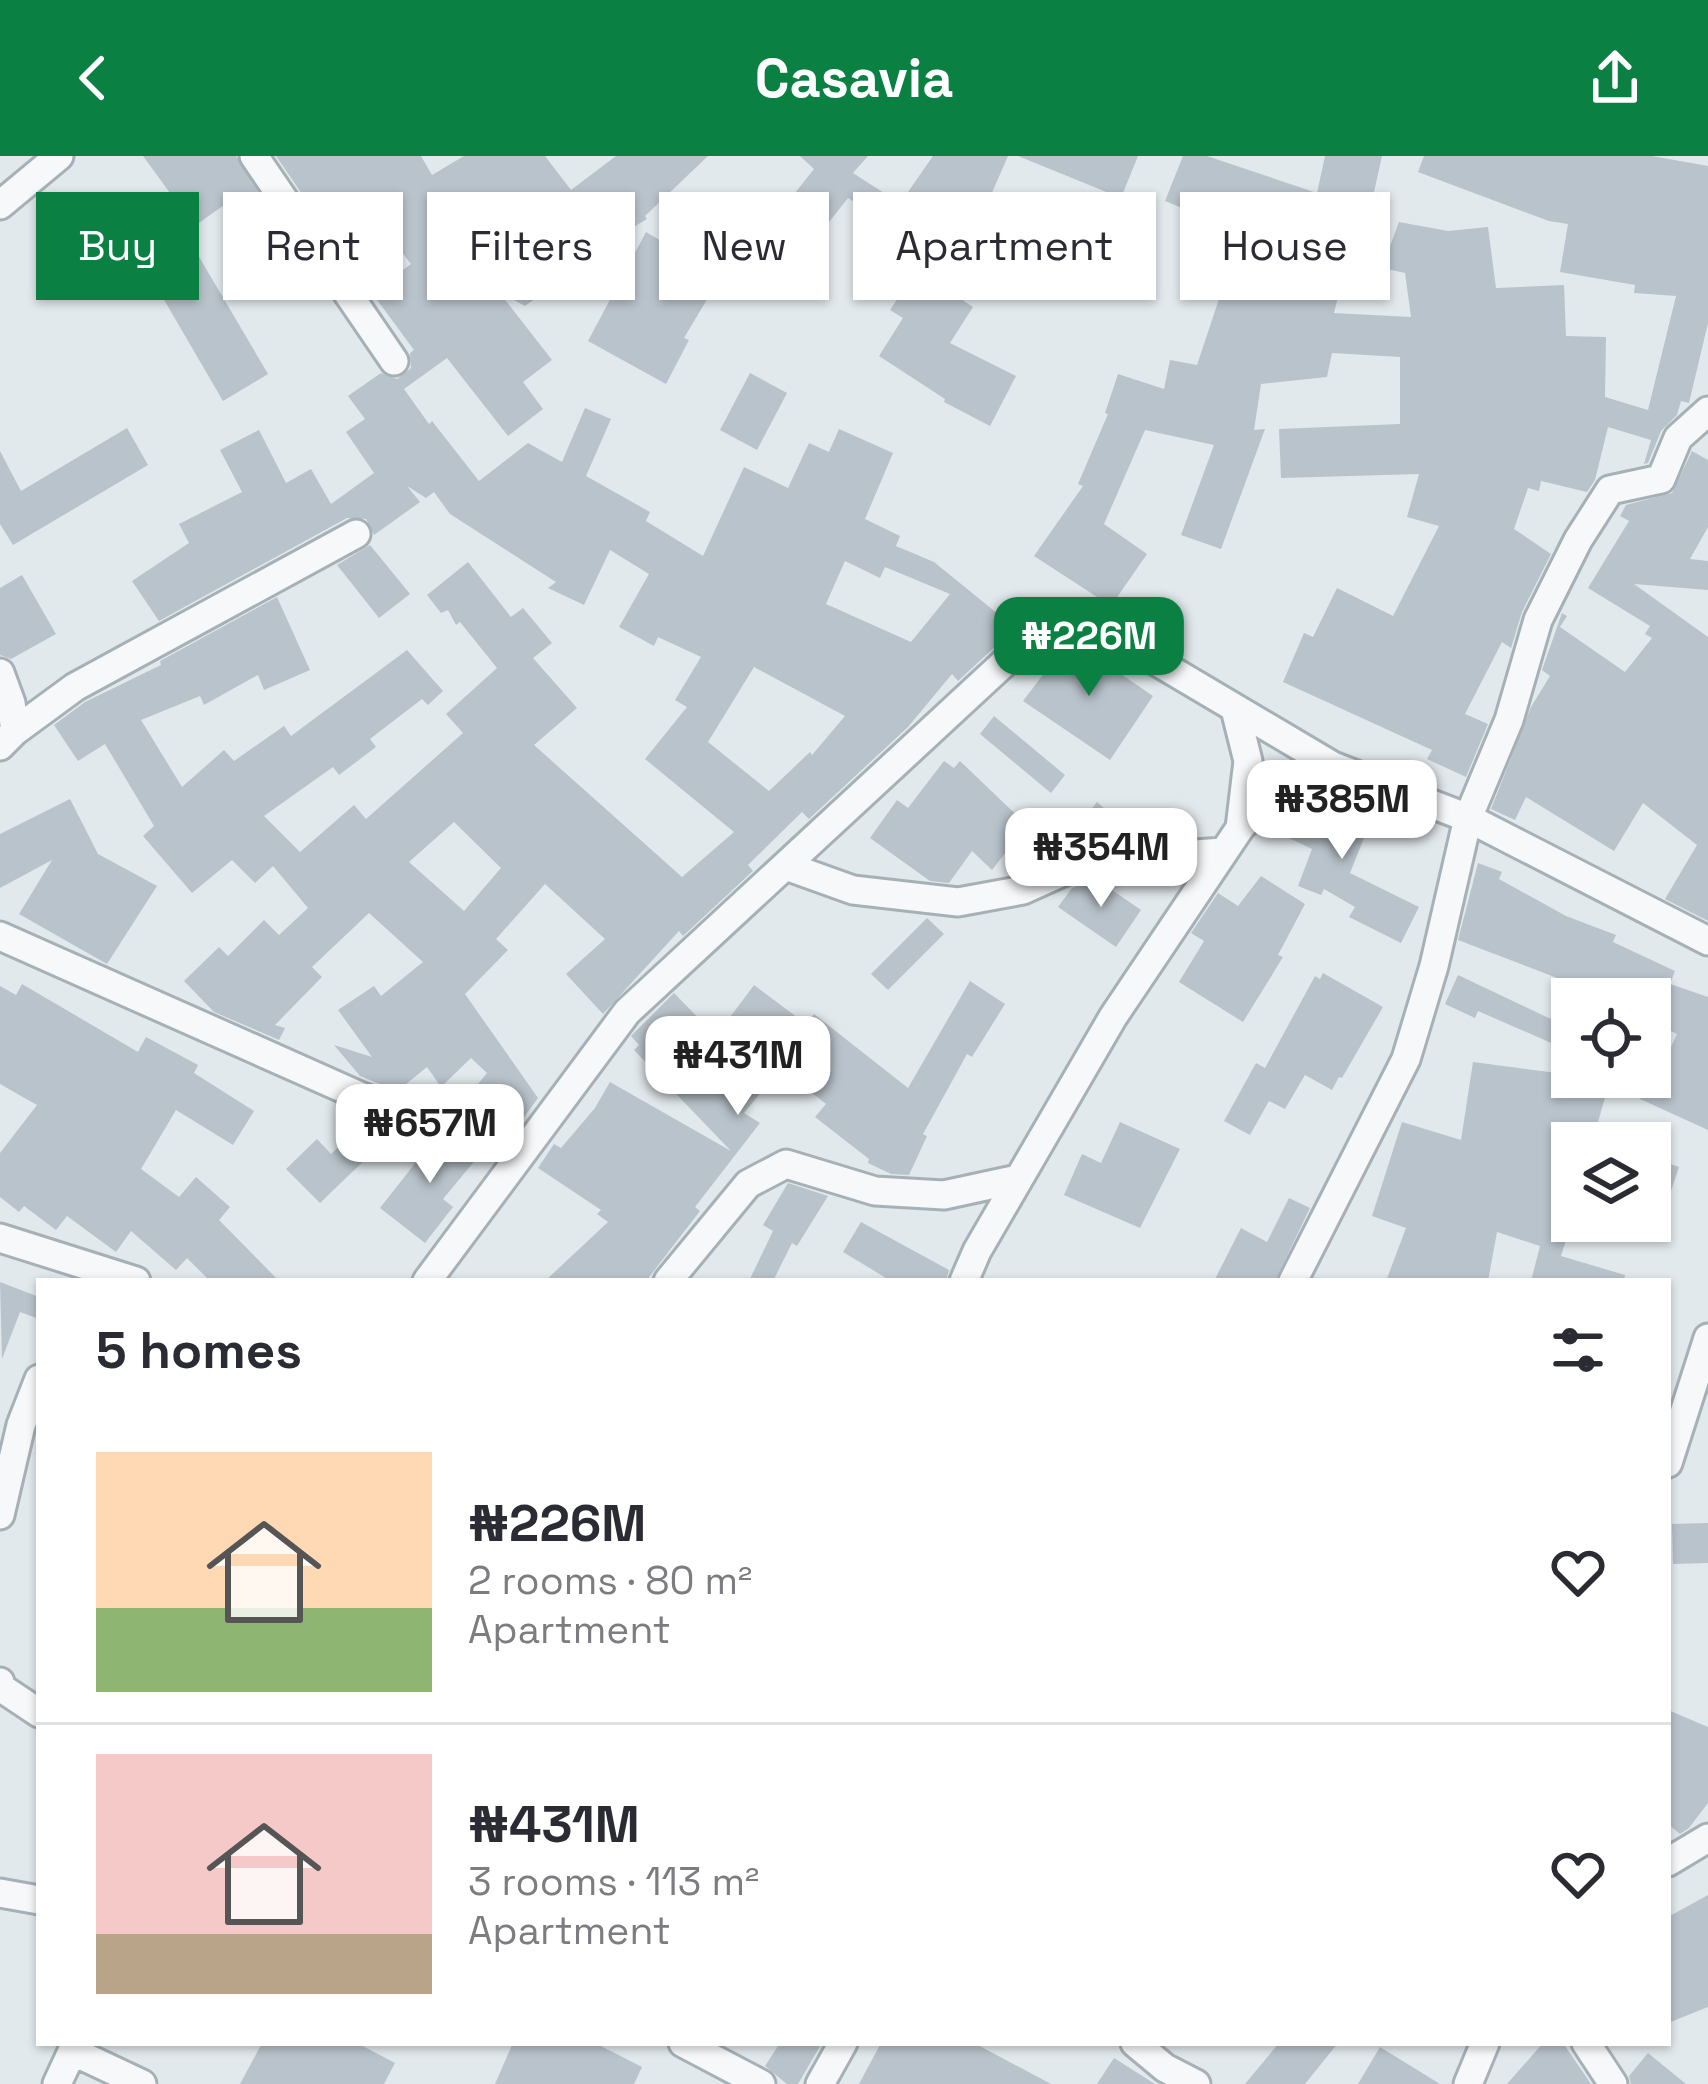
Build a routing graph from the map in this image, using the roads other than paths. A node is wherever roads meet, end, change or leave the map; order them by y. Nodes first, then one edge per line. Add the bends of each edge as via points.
1 (59, 156) edge
2 (254, 156) edge
3 (0, 205) edge
4 (394, 361) dead end
5 (1708, 411) edge
6 (356, 534) dead end
7 (0, 673) edge
8 (1234, 709) junction
9 (7, 738) edge
10 (1333, 766) junction
11 (1468, 818) junction
12 (1240, 828) junction
13 (1223, 852) junction
14 (786, 866) junction
15 (0, 936) edge
16 (1708, 941) edge
17 (522, 1150) junction
18 (1018, 1179) junction
19 (0, 1238) edge
20 (82, 1273) edge
21 (116, 1278) edge
22 (429, 1278) edge
23 (670, 1278) edge
24 (966, 1278) edge
25 (1295, 1278) edge
26 (1708, 1338) edge
27 (36, 1387) edge
28 (1671, 1454) edge
29 (0, 1516) edge
30 (0, 1682) edge
31 (36, 1711) edge
32 (1708, 1838) edge
33 (1671, 1860) edge
34 (0, 1893) edge
35 (36, 1899) edge
36 (689, 2046) edge
37 (841, 2046) edge
38 (1139, 2046) edge
39 (1484, 2046) edge
40 (1588, 2046) edge
41 (74, 2047) edge
42 (57, 2084) edge
43 (142, 2084) edge
44 (761, 2084) edge
45 (820, 2084) edge
46 (1196, 2084) edge
47 (1468, 2084) edge
48 (1613, 2084) edge

1 - 3 street
2 - 4 street
5 - 11 street via 1678,438 1661,478 1610,490 1578,540 1538,620
6 - 9 street via 75,687
7 - 9 street via 11,703
8 - 10 street
8 - 12 street via 1248,761
8 - 14 street via 1096,625 1072,617 1043,627
10 - 11 street
10 - 12 street via 1283,781
11 - 16 street
11 - 25 street via 1406,1059
12 - 13 street
13 - 14 street via 1085,862 1023,890 958,902 853,890
13 - 18 street
14 - 17 street via 627,1012
15 - 17 street via 360,1096 427,1108
17 - 22 street
18 - 23 street via 944,1195 875,1191 786,1164 748,1184
18 - 24 street
19 - 20 street
20 - 21 street
26 - 28 street
27 - 29 street
30 - 31 street
32 - 33 street
34 - 35 street
36 - 44 street
37 - 45 street
38 - 46 street
39 - 47 street
40 - 48 street
41 - 42 street
41 - 43 street

